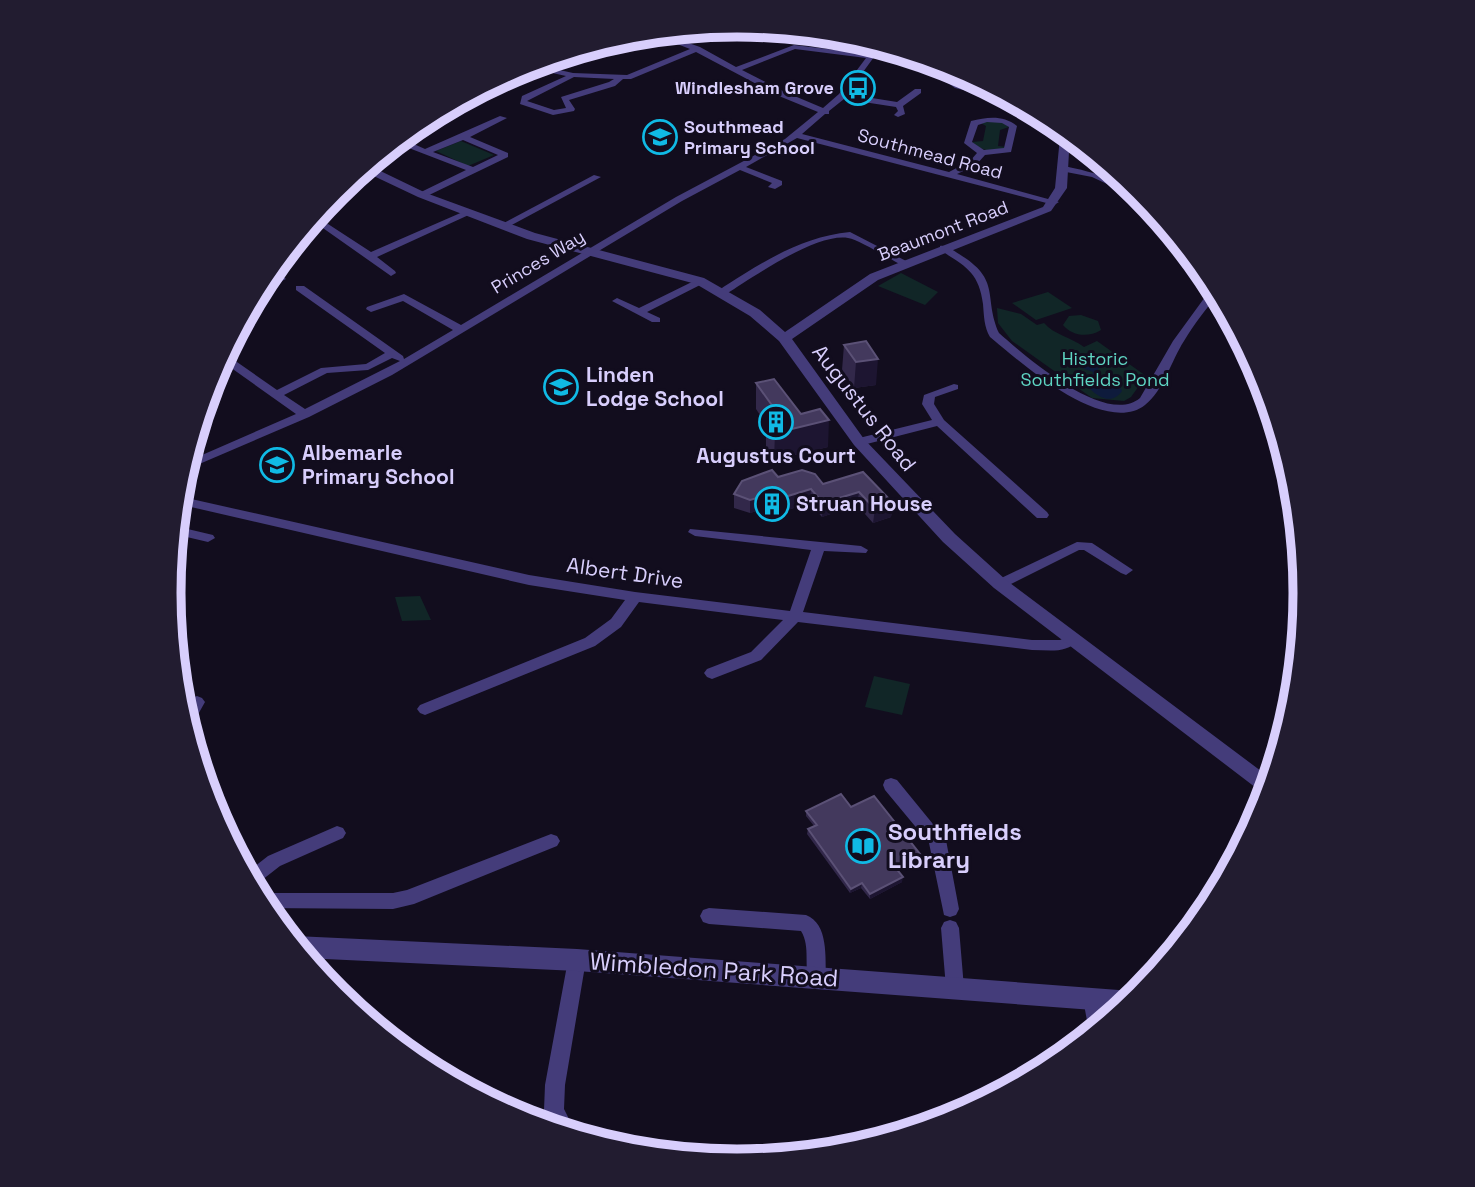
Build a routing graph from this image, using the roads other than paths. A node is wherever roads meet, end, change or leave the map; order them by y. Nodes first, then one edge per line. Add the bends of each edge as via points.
1 (677, 41) edge
2 (697, 49) junction
3 (871, 56) joint
4 (737, 69) junction
5 (548, 70) edge
6 (573, 75) junction
7 (942, 76) edge
8 (621, 78) junction
9 (965, 85) edge
10 (918, 91) dead end
11 (842, 96) junction
12 (826, 112) junction
13 (503, 118) dead end
14 (797, 135) junction
15 (463, 137) junction
16 (1065, 144) edge
17 (409, 145) edge
18 (425, 152) junction
19 (982, 153) junction
20 (739, 167) junction
21 (471, 169) junction
22 (1064, 169) junction
23 (374, 172) edge
24 (949, 175) junction
25 (597, 177) dead end
26 (1116, 186) edge
27 (772, 187) dead end
28 (422, 195) junction
29 (1054, 202) junction
30 (468, 213) junction
31 (325, 226) dead end
32 (503, 226) junction
33 (943, 248) junction
34 (587, 253) junction
35 (370, 256) junction
36 (905, 263) junction
37 (391, 273) dead end
38 (700, 281) junction
39 (300, 288) dead end
40 (722, 292) junction
41 (1209, 299) edge
42 (617, 301) dead end
43 (371, 309) dead end
44 (639, 312) junction
45 (656, 320) dead end
46 (460, 329) junction
47 (784, 338) junction
48 (392, 354) junction
49 (231, 362) edge
50 (407, 362) junction
51 (954, 387) dead end
52 (276, 395) junction
53 (305, 415) junction
54 (939, 422) junction
55 (859, 442) junction
56 (197, 461) edge
57 (189, 502) edge
58 (1042, 515) dead end
59 (185, 532) edge
60 (695, 532) dead end
61 (208, 538) dead end
62 (820, 546) junction
63 (861, 550) dead end
64 (1126, 570) dead end
65 (1000, 584) junction
66 (635, 597) junction
67 (796, 616) junction
68 (1071, 640) junction
69 (712, 673) dead end
70 (197, 702) dead end
71 (193, 709) edge
72 (425, 709) dead end
73 (1261, 782) edge
74 (891, 785) dead end
75 (337, 833) dead end
76 (551, 841) dead end
77 (257, 875) edge
78 (273, 900) edge
79 (950, 909) dead end
80 (709, 916) dead end
81 (950, 928) dead end
82 (308, 948) edge
83 (577, 960) junction
84 (817, 978) junction
85 (955, 988) junction
86 (1093, 999) junction
87 (1117, 1001) edge
88 (1096, 1019) edge
89 (560, 1121) edge

1 - 2 street
2 - 4 street
2 - 8 street
3 - 4 street via 793,47
3 - 11 street, Princes Way
4 - 12 street via 790,99
5 - 6 street
6 - 8 street
6 - 8 street via 523,102 553,113 571,109 564,99
7 - 9 street via 950,83
10 - 11 street via 898,110
11 - 12 street, Princes Way
12 - 14 street, Princes Way
13 - 15 street
14 - 20 street, Princes Way
14 - 24 street, Southmead Road
15 - 18 street
15 - 21 street via 505,155
16 - 22 street
17 - 18 street
18 - 21 street
19 - 19 street via 968,143 974,123 998,120 1013,126 1008,150
19 - 24 street
20 - 27 street via 779,183
20 - 34 street, Princes Way
21 - 28 street
22 - 26 street via 1095,175
22 - 29 street
23 - 28 street, Augustus Road
24 - 29 street, Southmead Road
25 - 32 street
28 - 30 street, Augustus Road
29 - 33 street, Beaumont Road via 1036,215
30 - 32 street, Augustus Road
30 - 35 street
31 - 35 street
32 - 34 street, Augustus Road
33 - 36 street, Beaumont Road
33 - 41 street via 986,282 994,335 1078,396 1110,409 1131,408 1144,400
34 - 38 street, Augustus Road
34 - 46 street, Princes Way
35 - 37 street
36 - 40 street via 850,235 840,235 791,251
36 - 47 street, Beaumont Road via 868,280
38 - 40 street, Augustus Road
38 - 44 street
39 - 48 street
40 - 47 street, Augustus Road
42 - 44 street
43 - 46 street via 404,297
44 - 45 street
46 - 50 street, Princes Way
47 - 55 street, Augustus Road
48 - 50 street
48 - 52 street via 368,367 325,370
49 - 52 street
50 - 53 street, Princes Way
51 - 54 street via 930,395 928,404
52 - 53 street
53 - 56 street, Princes Way
54 - 55 street
54 - 58 street
55 - 65 street, Augustus Road via 949,538
57 - 66 street, Albert Drive via 493,573
59 - 61 street
60 - 62 street
62 - 63 street
62 - 67 street
64 - 65 street via 1087,546 1077,546
65 - 68 street, Augustus Road
66 - 67 street, Albert Drive
66 - 72 street via 616,623 590,642
67 - 68 street, Albert Drive via 1032,645 1063,645
67 - 69 street via 756,656
68 - 73 street, Augustus Road
70 - 71 street
74 - 79 street via 937,840
75 - 77 street via 274,861
76 - 78 street via 408,898
80 - 84 street via 806,923 816,937
81 - 85 street
82 - 83 street, Wimbledon Park Road
83 - 84 street, Wimbledon Park Road
83 - 89 street via 555,1085 554,1110
84 - 85 street, Wimbledon Park Road
85 - 86 street, Wimbledon Park Road
86 - 87 street, Wimbledon Park Road
86 - 88 street

